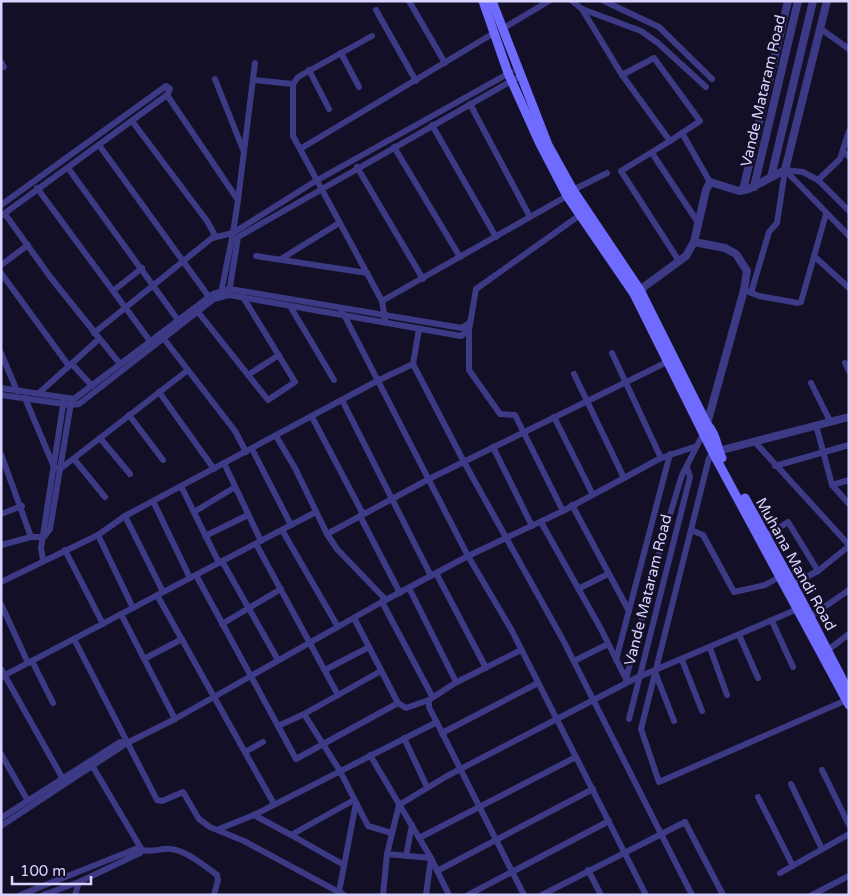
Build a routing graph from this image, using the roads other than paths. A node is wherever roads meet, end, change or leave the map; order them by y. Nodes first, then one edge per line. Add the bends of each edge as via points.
1 (410, 1) edge
2 (484, 1) edge
3 (492, 1) edge
4 (549, 1) edge
5 (572, 1) edge
6 (604, 1) edge
7 (788, 1) edge
8 (798, 1) edge
9 (813, 1) edge
10 (827, 1) edge
11 (582, 9) junction
12 (376, 10) dead end
13 (821, 29) junction
14 (498, 31) junction
15 (372, 36) dead end
16 (848, 46) edge
17 (341, 53) junction
18 (255, 63) dead end
19 (445, 63) junction
20 (309, 70) junction
21 (514, 74) junction
22 (622, 75) junction
23 (215, 79) dead end
24 (712, 79) dead end
25 (253, 80) junction
26 (416, 81) junction
27 (293, 84) junction
28 (359, 87) dead end
29 (706, 87) dead end
30 (167, 96) junction
31 (470, 104) junction
32 (330, 109) dead end
33 (132, 121) junction
34 (432, 125) junction
35 (849, 131) edge
36 (682, 133) junction
37 (670, 141) junction
38 (99, 145) junction
39 (394, 147) junction
40 (300, 149) junction
41 (843, 151) junction
42 (652, 152) junction
43 (244, 153) junction
44 (849, 157) edge
45 (358, 167) junction
46 (68, 168) junction
47 (785, 170) junction
48 (608, 172) dead end
49 (771, 177) junction
50 (818, 180) junction
51 (317, 181) junction
52 (33, 182) junction
53 (710, 182) junction
54 (754, 187) junction
55 (321, 188) junction
56 (38, 190) junction
57 (743, 190) junction
58 (570, 193) junction
59 (238, 200) junction
60 (1, 205) edge
61 (849, 211) edge
62 (826, 214) junction
63 (3, 215) edge
64 (580, 215) junction
65 (530, 217) junction
66 (340, 223) junction
67 (699, 224) junction
68 (236, 235) junction
69 (849, 236) edge
70 (216, 237) junction
71 (496, 237) junction
72 (694, 242) junction
73 (28, 246) junction
74 (256, 256) dead end
75 (460, 257) junction
76 (815, 257) junction
77 (281, 259) junction
78 (679, 261) junction
79 (183, 262) junction
80 (1, 265) edge
81 (142, 268) junction
82 (1, 273) edge
83 (366, 273) junction
84 (423, 279) junction
85 (154, 285) junction
86 (849, 288) edge
87 (113, 291) junction
88 (748, 291) junction
89 (229, 292) junction
90 (637, 292) junction
91 (221, 293) junction
92 (209, 297) junction
93 (244, 297) junction
94 (382, 301) junction
95 (290, 306) junction
96 (125, 308) junction
97 (198, 312) junction
98 (343, 312) junction
99 (178, 320) junction
100 (385, 320) junction
101 (469, 326) junction
102 (419, 329) junction
103 (94, 333) junction
104 (99, 339) junction
105 (164, 339) junction
106 (150, 342) junction
107 (1, 353) edge
108 (612, 353) dead end
109 (278, 355) junction
110 (667, 362) junction
111 (845, 363) dead end
112 (120, 364) junction
113 (414, 364) junction
114 (71, 365) junction
115 (188, 370) junction
116 (849, 371) edge
117 (574, 374) dead end
118 (248, 375) junction
119 (334, 380) dead end
120 (377, 381) junction
121 (626, 382) junction
122 (811, 383) dead end
123 (92, 386) junction
124 (1, 388) edge
125 (16, 390) junction
126 (159, 392) junction
127 (39, 393) junction
128 (1, 395) edge
129 (22, 398) junction
130 (342, 400) junction
131 (587, 400) junction
132 (63, 401) junction
133 (71, 403) junction
134 (130, 415) junction
135 (312, 417) junction
136 (554, 417) junction
137 (849, 417) edge
138 (830, 421) junction
139 (706, 424) junction
140 (816, 425) junction
141 (525, 431) junction
142 (703, 434) junction
143 (276, 436) junction
144 (100, 438) junction
145 (754, 441) junction
146 (849, 445) edge
147 (697, 446) junction
148 (493, 447) junction
149 (249, 450) junction
150 (716, 452) junction
151 (823, 452) junction
152 (1, 454) edge
153 (670, 454) junction
154 (661, 458) junction
155 (74, 459) junction
156 (164, 460) dead end
157 (464, 462) junction
158 (224, 463) junction
159 (776, 466) junction
160 (687, 467) junction
161 (57, 468) junction
162 (214, 468) junction
163 (130, 474) dead end
164 (624, 478) junction
165 (429, 479) junction
166 (849, 480) edge
167 (832, 485) junction
168 (181, 486) junction
169 (235, 487) junction
170 (592, 493) junction
171 (105, 497) dead end
172 (393, 499) junction
173 (153, 501) junction
174 (849, 504) edge
175 (22, 506) junction
176 (572, 506) junction
177 (563, 511) junction
178 (194, 512) junction
179 (316, 512) junction
180 (1, 514) edge
181 (248, 515) junction
182 (361, 515) junction
183 (125, 516) junction
184 (541, 522) junction
185 (291, 525) junction
186 (532, 526) junction
187 (282, 530) junction
188 (691, 530) junction
189 (327, 534) junction
190 (98, 535) junction
191 (205, 536) junction
192 (766, 536) junction
193 (31, 537) junction
194 (44, 537) junction
195 (506, 538) junction
196 (258, 542) junction
197 (848, 542) edge
198 (1, 546) edge
199 (65, 550) junction
200 (468, 556) junction
201 (43, 560) junction
202 (221, 562) junction
203 (818, 571) junction
204 (608, 574) junction
205 (434, 575) junction
206 (193, 576) junction
207 (780, 576) junction
208 (1, 582) edge
209 (793, 584) junction
210 (409, 588) junction
211 (281, 589) junction
212 (578, 589) junction
213 (849, 590) edge
214 (400, 593) junction
215 (160, 594) junction
216 (384, 601) junction
217 (1, 604) edge
218 (802, 607) junction
219 (133, 608) junction
220 (248, 608) junction
221 (629, 611) junction
222 (121, 614) junction
223 (810, 617) junction
224 (354, 618) junction
225 (772, 621) junction
226 (103, 624) junction
227 (222, 624) junction
228 (338, 627) junction
229 (849, 634) edge
230 (739, 635) junction
231 (74, 639) junction
232 (182, 639) junction
233 (309, 642) junction
234 (608, 644) junction
235 (369, 646) junction
236 (710, 648) junction
237 (521, 650) junction
238 (828, 650) junction
239 (144, 659) junction
240 (278, 660) junction
241 (616, 660) junction
242 (682, 660) junction
243 (574, 661) junction
244 (30, 662) junction
245 (793, 667) dead end
246 (486, 668) junction
247 (325, 670) junction
248 (382, 671) junction
249 (655, 671) junction
250 (3, 674) edge
251 (249, 676) junction
252 (640, 677) junction
253 (758, 678) dead end
254 (846, 680) edge
255 (626, 681) junction
256 (456, 682) junction
257 (538, 683) junction
258 (338, 695) junction
259 (727, 695) dead end
260 (214, 696) junction
261 (431, 698) junction
262 (848, 699) edge
263 (594, 700) junction
264 (53, 703) dead end
265 (398, 703) junction
266 (702, 711) dead end
267 (304, 714) junction
268 (175, 719) junction
269 (556, 719) junction
270 (629, 719) dead end
271 (674, 721) dead end
272 (436, 722) junction
273 (278, 726) junction
274 (442, 733) junction
275 (404, 738) junction
276 (263, 742) dead end
277 (127, 743) junction
278 (322, 746) junction
279 (245, 752) junction
280 (1, 754) edge
281 (370, 755) junction
282 (576, 757) junction
283 (93, 767) junction
284 (460, 770) junction
285 (822, 770) dead end
286 (340, 771) junction
287 (63, 779) junction
288 (791, 784) dead end
289 (427, 787) junction
290 (593, 789) junction
291 (758, 797) dead end
292 (28, 801) junction
293 (355, 801) junction
294 (274, 804) junction
295 (399, 805) junction
296 (480, 808) junction
297 (254, 815) junction
298 (1, 818) edge
299 (609, 821) junction
300 (412, 825) junction
301 (849, 825) edge
302 (1, 826) edge
303 (219, 829) junction
304 (392, 832) junction
305 (661, 834) junction
306 (849, 834) edge
307 (291, 835) junction
308 (419, 838) junction
309 (496, 841) junction
310 (142, 850) junction
311 (822, 850) junction
312 (625, 852) junction
313 (387, 854) junction
314 (406, 856) junction
315 (431, 858) junction
316 (344, 865) junction
317 (793, 866) junction
318 (588, 870) junction
319 (437, 871) junction
320 (512, 872) junction
321 (780, 873) dead end
322 (849, 877) edge
323 (79, 882) junction
324 (556, 887) junction
325 (342, 894) edge
326 (20, 895) edge
327 (44, 895) edge
328 (75, 895) edge
329 (214, 895) edge
330 (383, 895) edge
331 (426, 895) edge
332 (449, 895) edge
333 (468, 895) edge
334 (524, 895) edge
335 (542, 895) edge
336 (560, 895) edge
337 (601, 895) edge
338 (646, 895) edge
339 (692, 895) edge
340 (723, 895) edge
341 (812, 895) edge

1 - 19 street
2 - 14 main road
3 - 14 main road
4 - 14 street
5 - 11 street
6 - 24 street via 659,27
7 - 57 street
8 - 54 street, Vande Mataram Road
9 - 49 street, Vande Mataram Road
10 - 13 street
11 - 22 street
11 - 29 street via 641,31
12 - 26 street
13 - 16 street
13 - 47 street
14 - 19 street
14 - 21 main road
15 - 17 street
17 - 20 street
17 - 28 street
18 - 25 street
19 - 26 street
20 - 27 street
20 - 32 street
21 - 31 street
21 - 51 street
21 - 58 main road
22 - 36 street via 654,58 700,122
22 - 37 street
23 - 43 street
25 - 27 street
25 - 43 street
26 - 40 street
27 - 40 street via 293,136
30 - 33 street
30 - 52 street via 171,91 166,86
30 - 59 street
31 - 34 street
31 - 65 street
33 - 38 street
33 - 70 street
34 - 39 street
34 - 71 street
35 - 41 street
36 - 37 street
36 - 53 street
37 - 42 street
38 - 46 street
38 - 79 street
39 - 45 street
39 - 75 street
40 - 51 street
41 - 44 street
41 - 50 street
42 - 67 street
42 - 78 street via 621,172
43 - 59 street
45 - 55 street
45 - 84 street
46 - 56 street
46 - 81 street
47 - 49 street
47 - 50 street via 803,172
47 - 62 street
47 - 88 street via 777,223 769,232
48 - 58 street
49 - 54 street
50 - 61 street
51 - 55 street
51 - 68 street
52 - 56 street
52 - 60 street
53 - 57 street
53 - 67 street
54 - 57 street
55 - 66 street
55 - 68 street
56 - 63 street
56 - 87 street
58 - 64 main road
58 - 65 street
58 - 90 main road
59 - 68 street
62 - 69 street
62 - 76 street
63 - 73 street
64 - 90 main road
64 - 101 street via 476,289
65 - 71 street
66 - 77 street
66 - 83 street
67 - 72 street
68 - 70 street
68 - 89 street
68 - 91 street
70 - 79 street
71 - 75 street
72 - 78 street
72 - 88 street, Vande Mataram Road via 719,245 736,254 747,272
73 - 80 street
73 - 103 street
74 - 77 street
75 - 84 street
76 - 86 street
76 - 88 street via 801,302 769,298
77 - 83 street
78 - 90 street
79 - 85 street
79 - 92 street
81 - 85 street
81 - 87 street
82 - 114 street
83 - 94 street
84 - 94 street
85 - 96 street
85 - 99 street
87 - 96 street
88 - 139 street, Vande Mataram Road
89 - 91 street
89 - 93 street
89 - 98 street
90 - 110 main road
90 - 139 main road
91 - 92 street
91 - 97 street
92 - 99 street
93 - 95 street
93 - 109 street
94 - 100 street
95 - 98 street
95 - 119 street
96 - 103 street
96 - 106 street
97 - 105 street
97 - 118 street
98 - 100 street
98 - 120 street
99 - 106 street
100 - 101 street
100 - 102 street
101 - 102 street via 461,336
101 - 141 street via 468,365 471,374 500,414 515,415
102 - 113 street
103 - 104 street
104 - 112 street
104 - 114 street
105 - 115 street
105 - 133 street via 79,404
106 - 112 street
107 - 125 street
108 - 121 street
109 - 118 street
109 - 118 street via 295,382 268,400
110 - 121 street
110 - 142 main road
111 - 116 street
112 - 123 street
113 - 120 street
113 - 157 street
114 - 123 street
114 - 127 street
115 - 126 street
115 - 149 street
117 - 131 street
120 - 130 street
120 - 165 street
121 - 131 street
121 - 154 street
122 - 138 street
123 - 133 street
124 - 125 street
125 - 127 street
125 - 129 street
126 - 134 street
126 - 162 street
127 - 132 street
128 - 129 street
129 - 132 street
129 - 161 street
130 - 135 street
130 - 172 street
131 - 136 street
131 - 164 street
132 - 133 street
132 - 161 street
133 - 161 street
134 - 144 street
134 - 156 street
135 - 143 street
135 - 182 street
136 - 141 street
136 - 170 street
137 - 138 street
138 - 140 street
139 - 142 main road, Vande Mataram Road
139 - 150 main road via 717,439
140 - 145 street
140 - 151 street
141 - 148 street
141 - 177 street
142 - 147 street, Vande Mataram Road
142 - 150 main road
143 - 149 street
143 - 179 street
144 - 155 street
144 - 163 street
145 - 150 street
145 - 159 street
146 - 151 street
147 - 153 street
147 - 160 street, Vande Mataram Road
148 - 157 street
148 - 186 street
149 - 158 street
149 - 185 street
150 - 188 street via 709,458
150 - 192 main road, Muhana Mandi Road
150 - 207 main road
151 - 159 street
151 - 167 street
152 - 175 street
153 - 154 street
153 - 221 street
154 - 164 street
155 - 161 street
155 - 171 street
157 - 165 street
157 - 195 street
158 - 162 street
158 - 169 street
159 - 197 street
160 - 252 street, Vande Mataram Road via 690,477
160 - 255 street, Vande Mataram Road via 665,531
161 - 194 street via 50,529
162 - 168 street
164 - 170 street
165 - 172 street
165 - 200 street
166 - 167 street
167 - 174 street
168 - 173 street
168 - 178 street
169 - 178 street
169 - 181 street
170 - 176 street
172 - 182 street
172 - 205 street
173 - 183 street
173 - 206 street
175 - 180 street
175 - 193 street
176 - 177 street
176 - 204 street
177 - 184 street
178 - 191 street
179 - 185 street
179 - 189 street
181 - 191 street
181 - 196 street
182 - 189 street
182 - 214 street
183 - 190 street
183 - 215 street
184 - 186 street
184 - 212 street
185 - 187 street
186 - 195 street
187 - 196 street
187 - 228 street
188 - 207 street via 702,535 734,592 765,585
188 - 249 street
189 - 216 street
190 - 199 street
190 - 219 street
191 - 202 street
192 - 203 street via 788,522
192 - 209 main road, Muhana Mandi Road
193 - 194 street
193 - 198 street
194 - 201 street via 41,548
195 - 200 street
195 - 243 street
196 - 202 street
196 - 211 street
197 - 203 street
199 - 201 street
199 - 226 street
200 - 205 street
200 - 237 street
201 - 208 street
202 - 206 street
202 - 220 street
203 - 209 street
204 - 212 street
204 - 221 street
205 - 210 street
205 - 246 street
206 - 215 street
206 - 227 street
207 - 218 main road
209 - 218 main road, Muhana Mandi Road
210 - 214 street
210 - 256 street
211 - 220 street
211 - 233 street
212 - 234 street
213 - 223 street
214 - 216 street
215 - 219 street
215 - 232 street
216 - 224 street
216 - 261 street
217 - 244 street
218 - 223 main road, Muhana Mandi Road
218 - 225 street
218 - 262 main road
219 - 222 street
220 - 227 street
220 - 240 street
221 - 241 street
222 - 226 street
222 - 239 street
223 - 238 main road, Muhana Mandi Road
224 - 228 street
224 - 235 street
225 - 230 street
225 - 245 street
226 - 231 street
227 - 251 street
228 - 233 street
229 - 238 street
230 - 236 street
230 - 253 street
231 - 244 street
231 - 277 street
232 - 239 street
232 - 260 street
233 - 240 street
233 - 247 street
234 - 241 street
234 - 243 street
235 - 247 street
235 - 248 street
236 - 242 street
236 - 259 street
237 - 246 street
237 - 257 street
238 - 254 main road, Muhana Mandi Road
239 - 268 street
240 - 251 street
241 - 255 street
242 - 249 street
242 - 266 street
243 - 263 street
244 - 250 street
244 - 264 street
246 - 256 street
247 - 258 street
248 - 258 street
248 - 265 street
249 - 252 street
249 - 262 street via 641,729 659,782
249 - 271 street
250 - 287 street
251 - 260 street
251 - 273 street
252 - 255 street
252 - 270 street, Vande Mataram Road
254 - 262 main road, Muhana Mandi Road
255 - 263 street
256 - 261 street
257 - 269 street
257 - 274 street
258 - 267 street
260 - 268 street
260 - 279 street
261 - 265 street via 411,708
261 - 272 street via 429,707
263 - 269 street
263 - 305 street
265 - 278 street
267 - 273 street
267 - 278 street
268 - 277 street
269 - 282 street
269 - 284 street
272 - 274 street
272 - 275 street
273 - 278 street via 296,759
274 - 284 street
275 - 281 street
275 - 289 street
276 - 279 street
277 - 283 street
277 - 287 street via 120,742
277 - 303 street via 157,800 183,792 199,819
278 - 286 street
279 - 294 street
280 - 292 street
281 - 286 street
281 - 295 street
282 - 290 street
282 - 296 street
283 - 302 street
283 - 310 street
284 - 289 street
284 - 296 street
285 - 301 street
286 - 293 street
286 - 294 street
287 - 292 street
288 - 311 street
289 - 295 street
290 - 299 street
290 - 309 street
291 - 317 street
292 - 298 street
293 - 304 street via 368,826
293 - 307 street
293 - 316 street
294 - 297 street
295 - 300 street
295 - 304 street
296 - 308 street
296 - 309 street
297 - 303 street
297 - 307 street
299 - 312 street
299 - 320 street
300 - 308 street
300 - 314 street
303 - 325 street
304 - 313 street
305 - 312 street
305 - 339 street
305 - 340 street via 685,822
306 - 311 street
307 - 316 street
308 - 315 street
309 - 319 street
309 - 320 street
310 - 323 street
310 - 326 street via 138,848
310 - 329 street via 154,852 165,848 179,851 210,870 218,880
311 - 317 street
312 - 318 street
312 - 338 street
313 - 314 street
313 - 330 street
314 - 315 street
315 - 319 street
315 - 331 street
316 - 325 street
317 - 321 street
318 - 324 street
318 - 337 street
319 - 332 street
320 - 333 street
320 - 334 street
322 - 341 street
323 - 327 street
323 - 328 street
324 - 335 street
324 - 336 street

